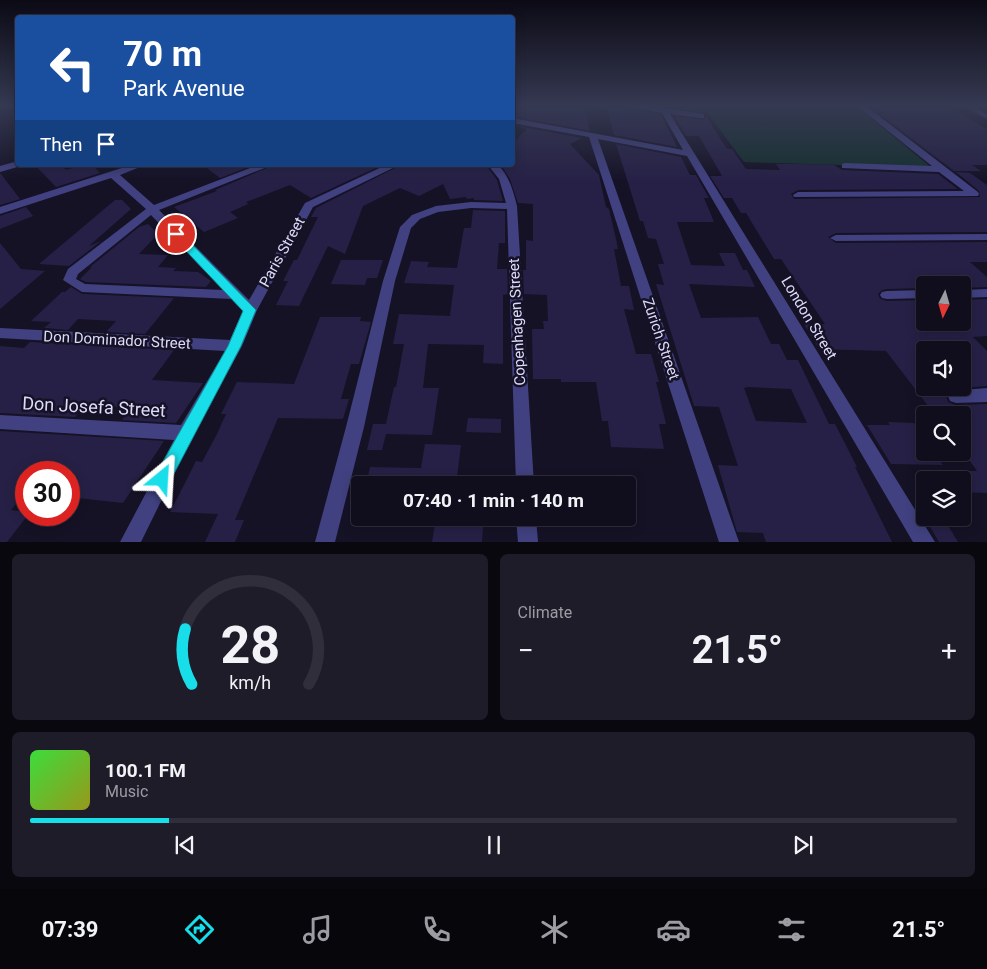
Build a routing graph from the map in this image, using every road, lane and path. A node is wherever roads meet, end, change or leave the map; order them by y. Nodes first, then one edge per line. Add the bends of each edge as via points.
1 (569, 131) edge
2 (675, 131) edge
3 (894, 131) edge
4 (593, 136) junction
5 (692, 154) junction
6 (15, 165) edge
7 (845, 166) dead end
8 (134, 167) edge
9 (262, 167) edge
10 (390, 167) edge
11 (495, 167) edge
12 (0, 169) edge
13 (943, 169) junction
14 (113, 174) junction
15 (798, 195) dead end
16 (512, 206) junction
17 (152, 210) junction
18 (0, 211) edge
19 (974, 237) junction
20 (987, 237) edge
21 (836, 238) dead end
22 (987, 248) edge
23 (987, 293) edge
24 (916, 294) edge
25 (971, 294) edge
26 (237, 295) junction
27 (887, 295) dead end
28 (250, 310) junction
29 (0, 333) edge
30 (235, 346) junction
31 (987, 395) edge
32 (971, 396) edge
33 (0, 422) edge
34 (186, 432) junction
35 (525, 476) edge
36 (527, 526) edge
37 (130, 542) edge
38 (325, 542) edge
39 (528, 542) edge
40 (729, 542) edge
41 (925, 542) edge

1 - 4 street
2 - 5 street, London Street
3 - 13 street
4 - 5 street
4 - 40 street, Zurich Street
5 - 41 street, London Street
6 - 12 street
7 - 13 street
8 - 14 street
9 - 17 street
10 - 28 street, Paris Street via 309,205
11 - 16 street, Copenhagen Street via 507,185
13 - 15 street via 974,194
14 - 17 street
14 - 18 street
16 - 35 street, Copenhagen Street
16 - 38 street via 470,205 436,209 416,217 406,227 389,281
17 - 26 street
17 - 26 street via 72,272 69,280 82,288
19 - 20 street
19 - 21 street
19 - 22 street
23 - 25 street
24 - 27 street
26 - 28 street
28 - 30 street, Paris Street
29 - 30 street, Don Dominador Street
30 - 34 street, Paris Street
31 - 32 street
33 - 34 street, Don Josefa Street
34 - 37 street, Paris Street
36 - 39 street

